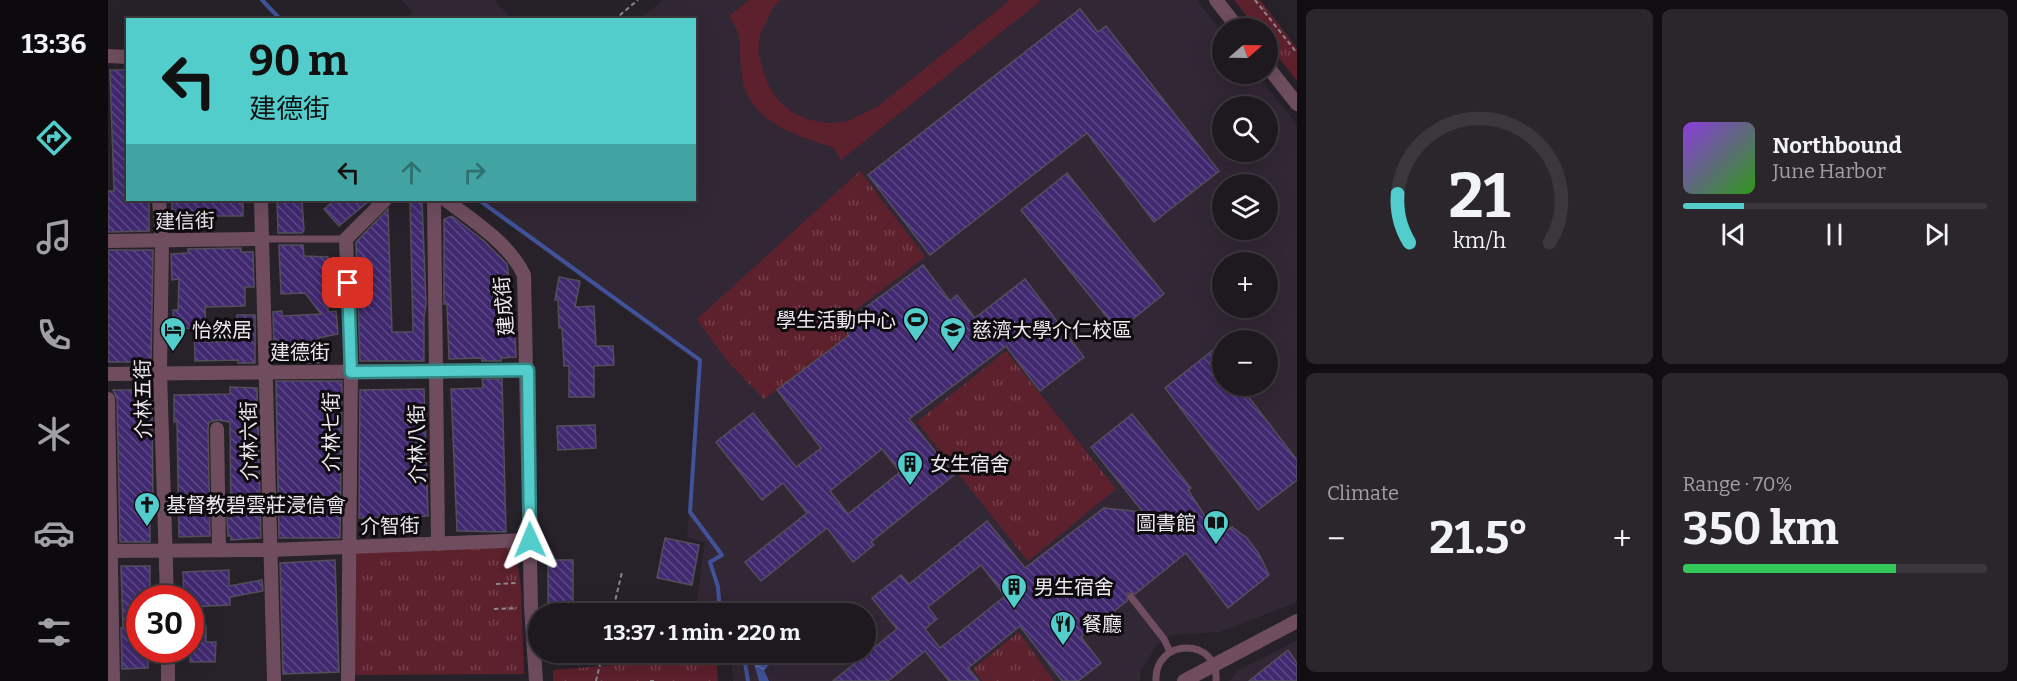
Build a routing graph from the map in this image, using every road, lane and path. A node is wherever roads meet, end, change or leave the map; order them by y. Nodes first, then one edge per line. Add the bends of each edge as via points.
1 (638, 0) edge
2 (1216, 0) edge
3 (1255, 0) edge
4 (616, 18) edge
5 (1230, 18) edge
6 (1297, 53) edge
7 (108, 56) edge
8 (126, 57) edge
9 (1278, 80) edge
10 (1297, 104) edge
11 (159, 201) edge
12 (261, 201) edge
13 (384, 201) edge
14 (434, 201) edge
15 (447, 201) edge
16 (262, 239) junction
17 (346, 239) junction
18 (108, 241) edge
19 (162, 241) junction
20 (528, 370) junction
21 (267, 371) junction
22 (160, 372) junction
23 (351, 372) junction
24 (435, 372) junction
25 (108, 374) edge
26 (108, 399) edge
27 (217, 429) dead end
28 (530, 540) junction
29 (438, 544) junction
30 (350, 546) junction
31 (219, 549) junction
32 (270, 550) junction
33 (109, 551) edge
34 (167, 552) junction
35 (622, 572) dead end
36 (531, 582) junction
37 (495, 584) dead end
38 (167, 585) edge
39 (1131, 597) dead end
40 (531, 603) edge
41 (615, 603) edge
42 (528, 608) edge
43 (494, 609) dead end
44 (1297, 621) edge
45 (1170, 652) junction
46 (168, 663) edge
47 (535, 663) edge
48 (600, 663) edge
49 (1214, 664) junction
50 (113, 681) edge
51 (168, 681) edge
52 (274, 681) edge
53 (348, 681) edge
54 (536, 681) edge
55 (596, 681) edge
56 (650, 681) edge
57 (654, 681) edge
58 (1156, 681) edge
59 (1184, 681) edge
60 (1216, 681) edge

1 - 4 path
2 - 5 street
3 - 6 path
7 - 8 street
9 - 10 street
11 - 19 street, 介林五街
12 - 16 street, 介林六街
13 - 17 street
14 - 24 street, 介林八街
15 - 20 street, 建成街 via 517,259 524,275
16 - 17 lane
16 - 19 street, 建信街
16 - 21 street, 介林六街
17 - 23 street, 介林七街
18 - 19 street, 建信街
19 - 22 street, 介林五街
20 - 24 street, 建德街
20 - 28 street, 建成街
21 - 22 street, 建德街
21 - 23 street, 建德街
21 - 32 street, 介林六街
22 - 25 street, 建德街
22 - 34 street, 介林五街
23 - 24 street, 建德街
23 - 30 street, 介林七街
24 - 29 street, 介林八街
26 - 33 street
27 - 31 street
28 - 29 street, 介智街
28 - 36 street, 建成街
29 - 30 street, 介智街
30 - 32 street, 介智街
30 - 53 street, 介林七街
31 - 32 street, 介智街
31 - 34 street, 介智街
32 - 52 street, 介林六街
33 - 34 street, 介智街
33 - 50 street
34 - 38 street, 介林五街
35 - 41 path
36 - 37 path
36 - 40 street, 建成街
39 - 45 lane
42 - 43 path
44 - 49 street
45 - 49 lane via 1191,647
45 - 58 lane via 1158,665
46 - 51 street
47 - 54 street, 建成街
48 - 55 path
49 - 59 street
49 - 60 lane
56 - 57 path

